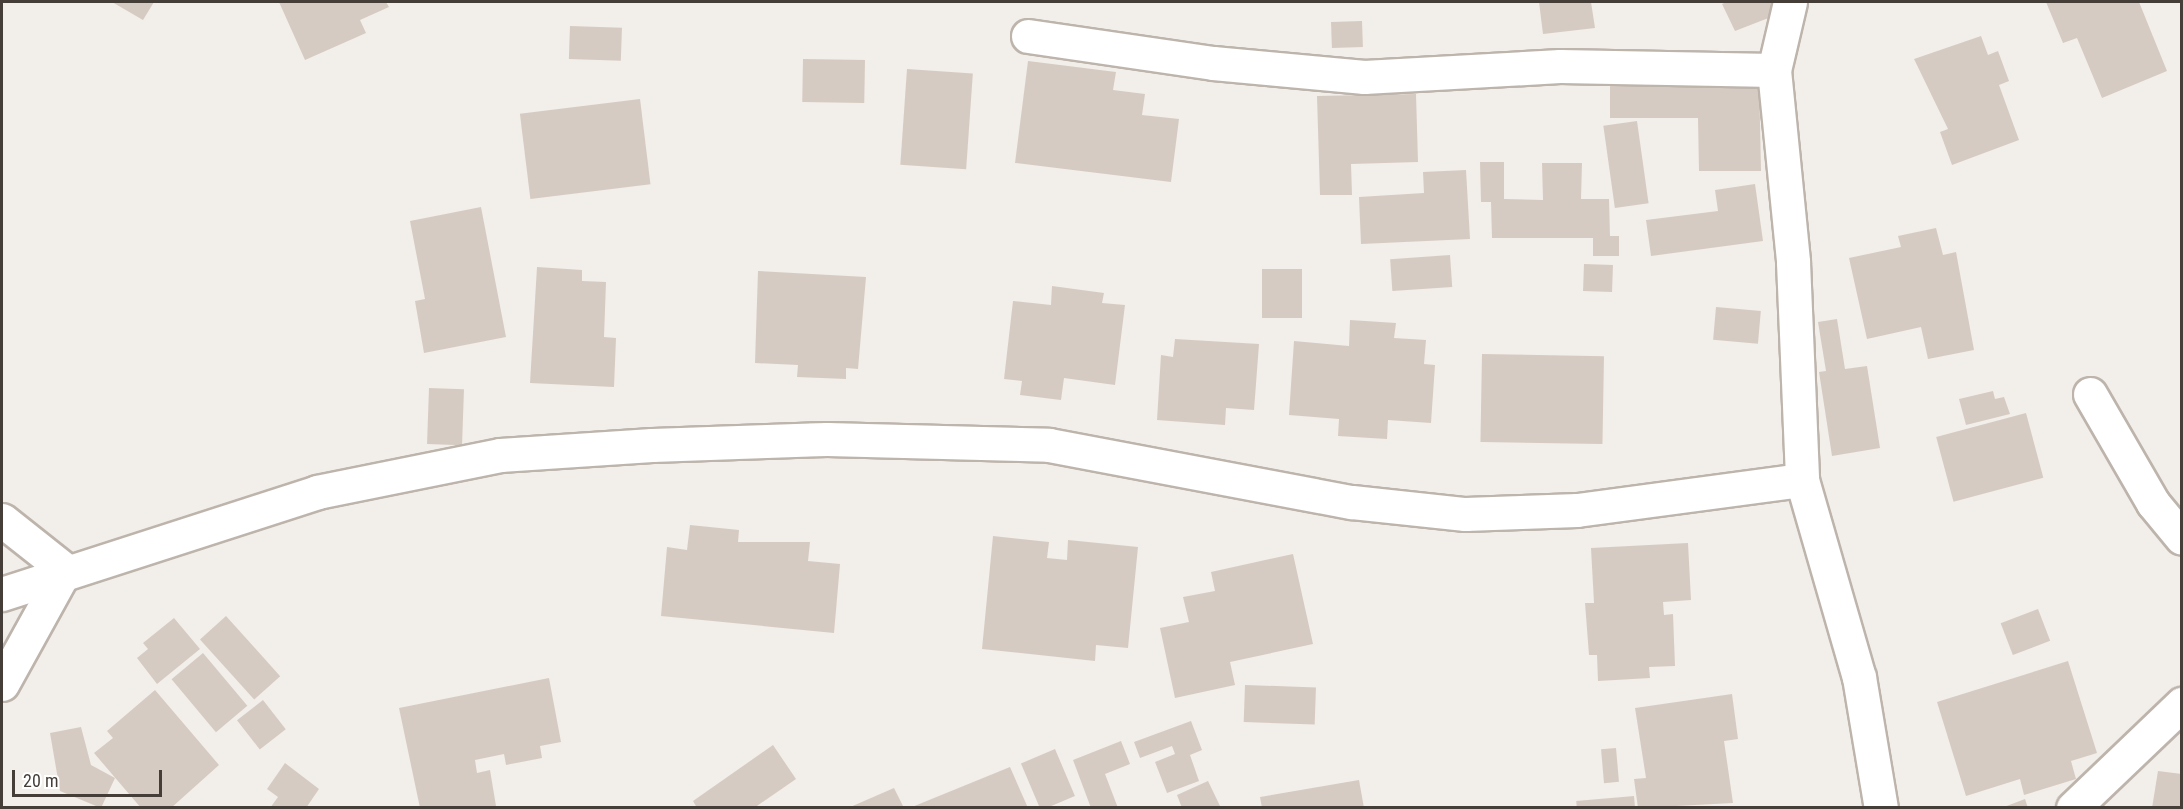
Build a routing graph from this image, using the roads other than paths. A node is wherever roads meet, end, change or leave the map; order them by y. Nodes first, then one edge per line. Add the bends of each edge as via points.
1 (1790, 2) edge
2 (1028, 36) dead end
3 (1774, 70) junction
4 (2090, 394) dead end
5 (1802, 480) junction
6 (2, 520) edge
7 (2181, 538) edge
8 (64, 570) junction
9 (2, 594) edge
10 (2, 684) edge
11 (2181, 704) edge
12 (1881, 807) edge
13 (2073, 807) edge

1 - 3 street
2 - 3 street via 1364,77 1560,66
3 - 5 street via 1793,262
4 - 7 street via 2153,503
5 - 8 street via 1577,510 1465,514 1352,502 1050,444 827,439 652,445 500,455 317,492 128,557
5 - 12 street via 1859,677
6 - 8 street
8 - 9 street
8 - 10 street
11 - 13 street

